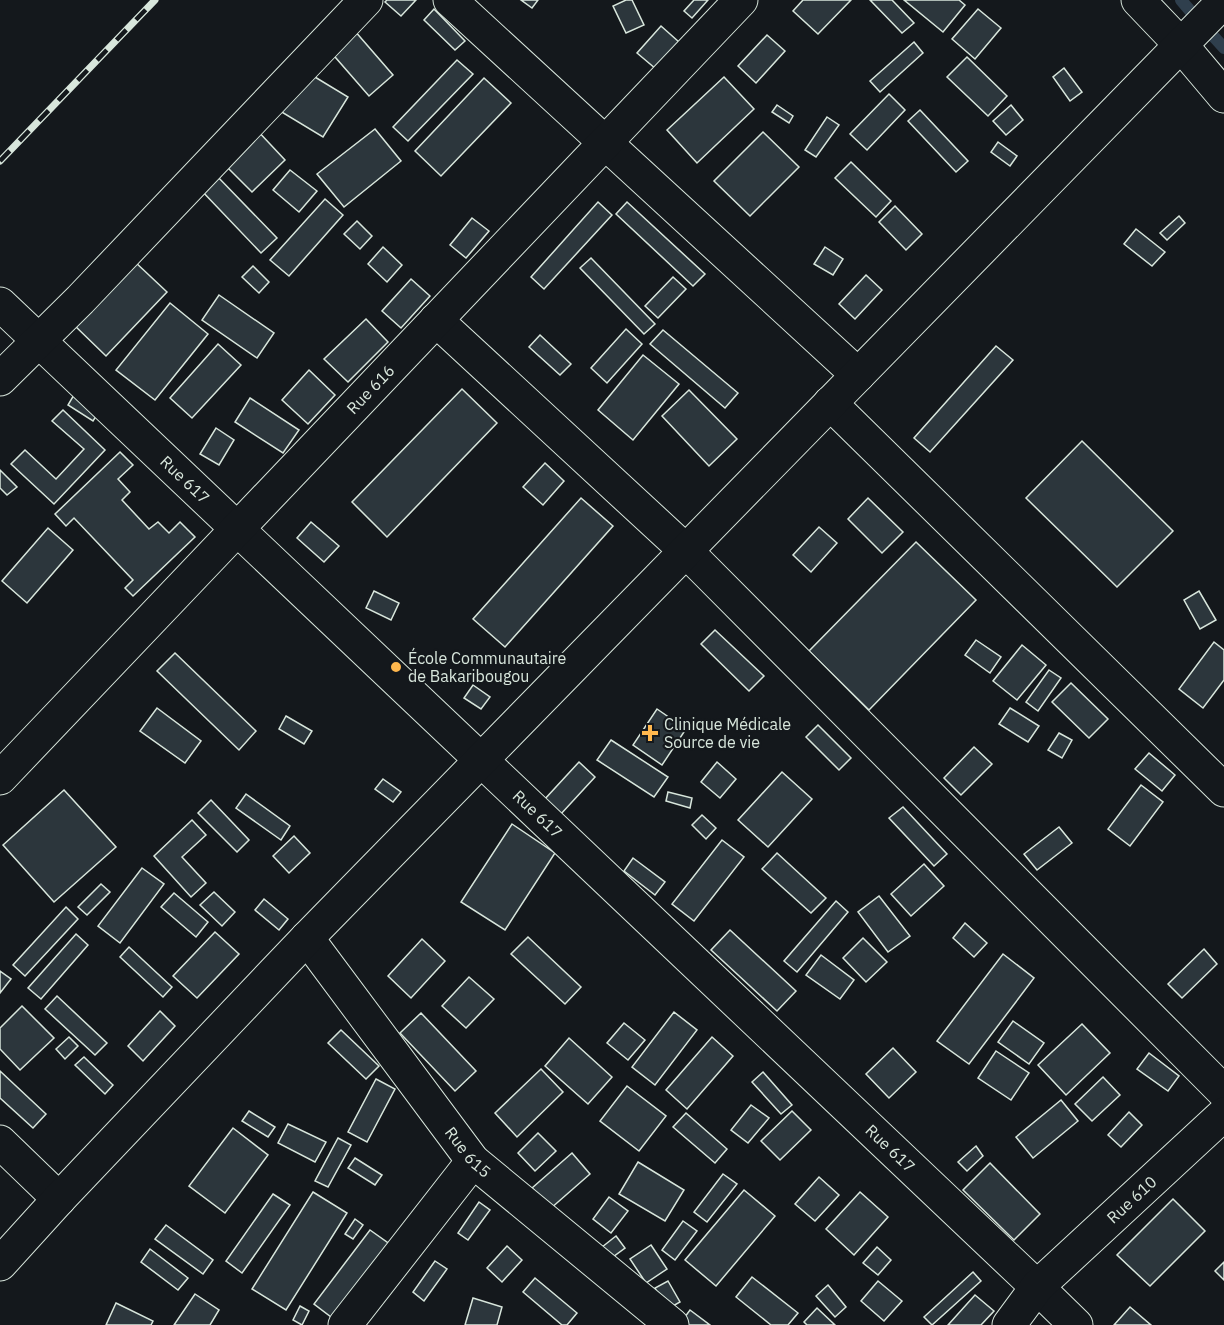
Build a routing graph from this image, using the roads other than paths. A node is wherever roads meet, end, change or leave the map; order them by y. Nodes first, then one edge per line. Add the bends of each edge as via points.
1 (366, 0) edge
2 (450, 0) edge
3 (741, 0) edge
4 (1138, 0) edge
5 (1224, 1) edge
6 (1181, 45) junction
7 (1224, 96) edge
8 (606, 143) junction
9 (0, 304) edge
10 (436, 320) junction
11 (39, 341) junction
12 (858, 375) junction
13 (0, 379) edge
14 (830, 404) junction
15 (237, 529) junction
16 (686, 551) junction
17 (481, 760) junction
18 (0, 778) edge
19 (1224, 790) edge
20 (307, 939) junction
21 (1224, 1092) edge
22 (1224, 1114) edge
23 (0, 1142) edge
24 (473, 1161) junction
25 (59, 1199) junction
26 (0, 1264) edge
27 (1037, 1287) junction
28 (345, 1325) edge
29 (672, 1325) edge
30 (1009, 1325) edge
31 (1076, 1325) edge

1 - 11 street
2 - 8 street
3 - 8 street, Rue 616
4 - 6 street
5 - 6 street
6 - 7 street
6 - 12 street
8 - 10 street, Rue 616
8 - 12 street
9 - 11 street, Rue 617
10 - 15 street, Rue 616
10 - 16 street
11 - 13 street
11 - 15 street, Rue 617
12 - 14 street
14 - 16 street
14 - 19 street
15 - 17 street, Rue 617
15 - 18 street, Rue 616
16 - 17 street
16 - 21 street
17 - 20 street
17 - 27 street, Rue 617
20 - 24 street, Rue 615
20 - 25 street
22 - 27 street, Rue 610
23 - 25 street
24 - 28 street
24 - 29 street, Rue 615
25 - 26 street
27 - 30 street, Rue 610
27 - 31 street, Rue 617

